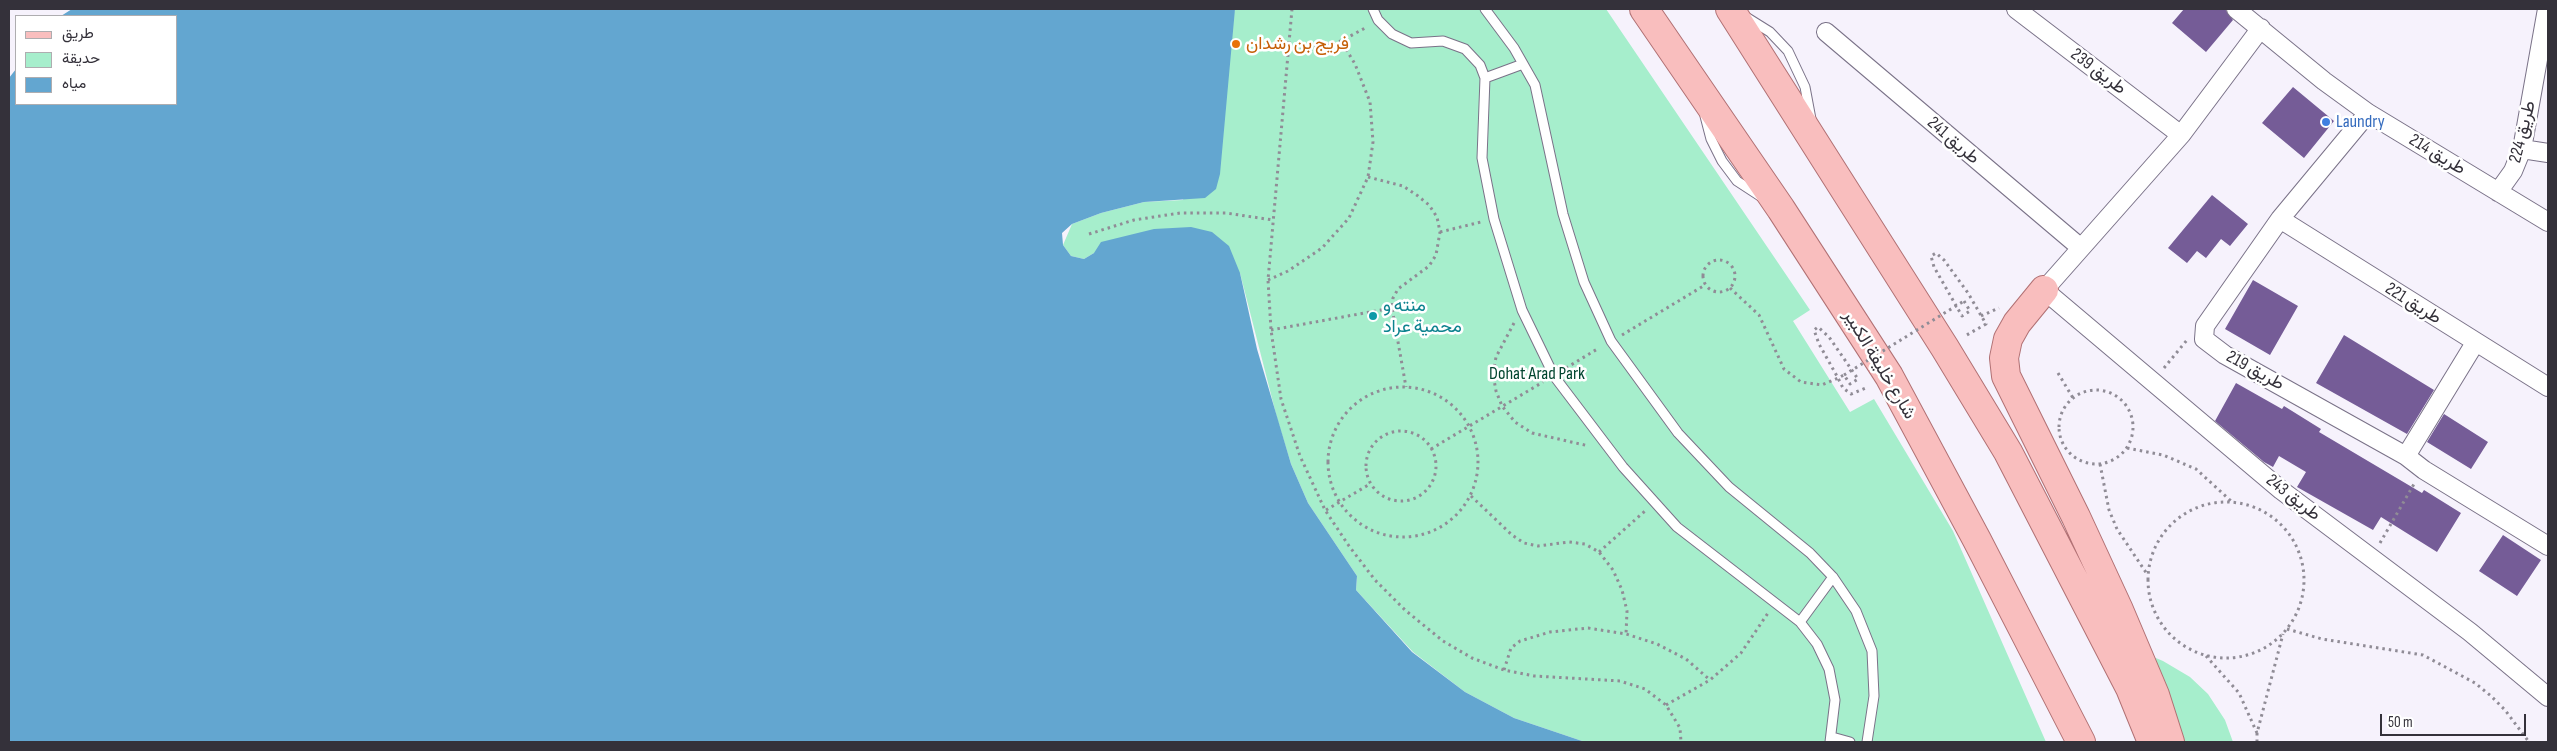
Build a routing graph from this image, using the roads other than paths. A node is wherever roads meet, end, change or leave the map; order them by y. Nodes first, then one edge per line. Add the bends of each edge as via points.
1 (1373, 9) edge
2 (1484, 9) edge
3 (1644, 9) edge
4 (1730, 9) edge
5 (2236, 9) edge
6 (2548, 9) edge
7 (2025, 12) edge
8 (2260, 28) junction
9 (2546, 28) edge
10 (1826, 32) dead end
11 (1523, 64) junction
12 (1485, 78) junction
13 (2368, 113) junction
14 (2181, 135) junction
15 (2522, 149) junction
16 (2548, 153) edge
17 (2498, 192) junction
18 (2280, 219) junction
19 (2548, 222) edge
20 (2081, 248) junction
21 (2044, 290) junction
22 (2475, 343) junction
23 (2548, 387) edge
24 (2406, 456) junction
25 (2548, 546) edge
26 (1834, 578) junction
27 (1800, 622) junction
28 (2048, 676) junction
29 (2548, 697) edge
30 (1831, 740) edge
31 (1850, 742) edge
32 (1868, 742) edge
33 (2065, 742) edge
34 (2081, 742) edge
35 (2152, 742) edge
36 (2170, 742) edge

1 - 12 lane via 1378,20 1392,34 1410,43 1443,41 1465,49 1480,64
2 - 11 lane
3 - 28 main road, شارع خليفة الكبير via 1781,209 1889,376
4 - 35 main road via 2008,452 2130,688
5 - 8 street, طريق 214
6 - 9 street, طريق 224
7 - 14 street, طريق 239
8 - 13 street, طريق 214
8 - 14 street
9 - 15 street, طريق 224
10 - 20 street, طريق 241
11 - 12 lane
11 - 26 lane via 1535,85 1563,214 1584,282 1611,341 1678,433 1729,487 1810,553
12 - 27 lane via 1482,158 1494,219 1522,310 1554,376 1612,452 1677,527
13 - 17 street, طريق 214
13 - 18 street
14 - 20 street
15 - 16 street
15 - 17 street, طريق 224 via 2513,171
17 - 19 street, طريق 214
18 - 22 street, طريق 221
18 - 24 street, طريق 219 via 2205,326 2204,339
20 - 21 street
21 - 29 street, طريق 243 via 2281,490 2372,557
21 - 36 main road via 2008,339 2004,358 2006,376 2119,610 2155,694
22 - 23 street, طريق 221
22 - 24 street
24 - 25 street, طريق 219
26 - 27 lane
26 - 32 lane via 1856,610 1872,651 1874,696
27 - 30 lane via 1817,644 1829,669 1835,700
28 - 33 main road
28 - 34 main road, شارع خليفة الكبير
30 - 31 lane

